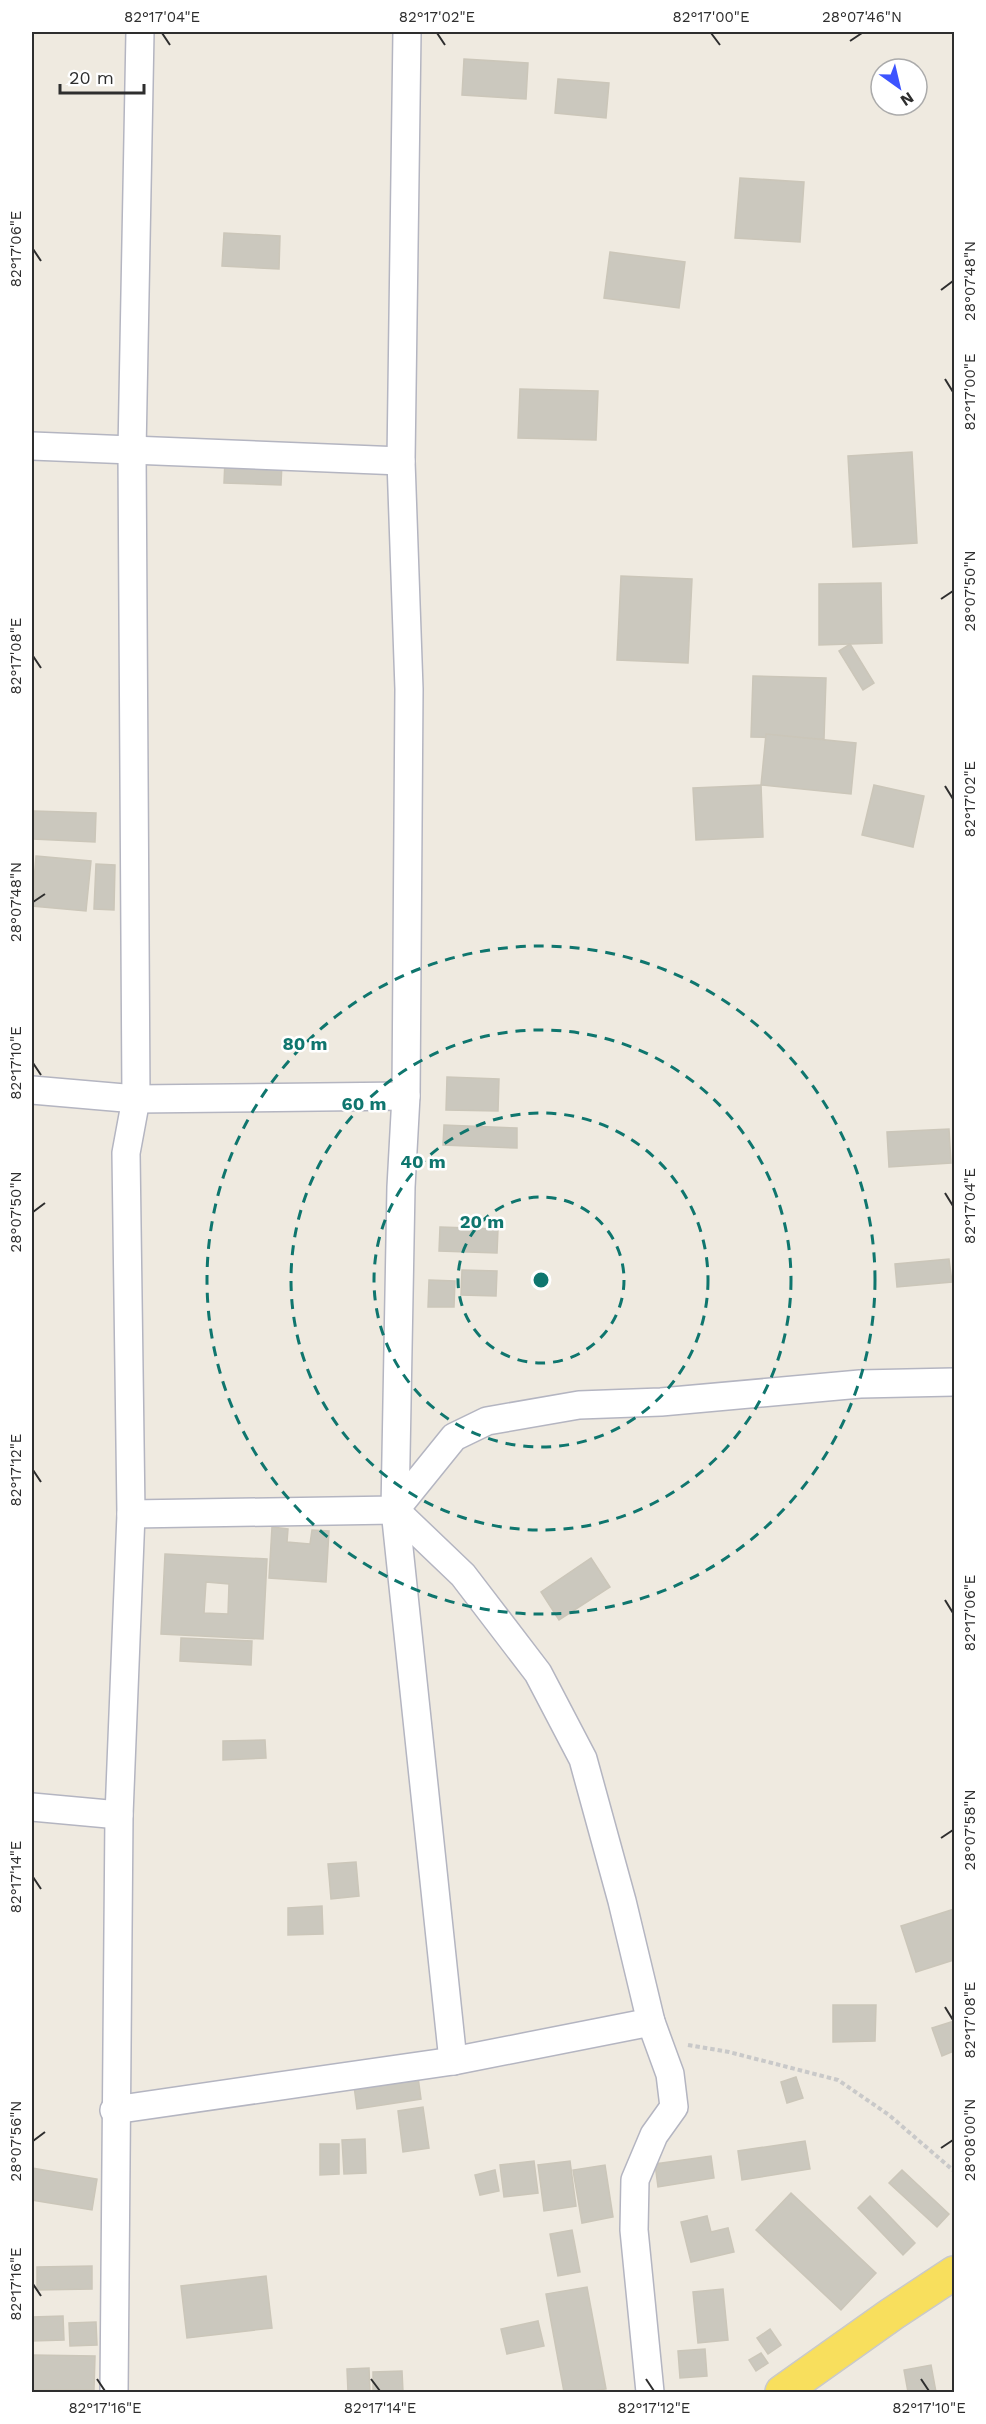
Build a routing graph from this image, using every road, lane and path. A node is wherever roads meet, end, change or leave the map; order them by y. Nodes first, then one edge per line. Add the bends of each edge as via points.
1 (140, 32) edge
2 (407, 32) edge
3 (32, 446) edge
4 (132, 451) junction
5 (401, 461) junction
6 (32, 1090) edge
7 (406, 1096) junction
8 (136, 1099) junction
9 (954, 1382) edge
10 (395, 1510) junction
11 (131, 1514) junction
12 (32, 1807) edge
13 (119, 1815) junction
14 (651, 2022) junction
15 (453, 2061) junction
16 (114, 2110) junction
17 (954, 2171) edge
18 (954, 2273) edge
19 (114, 2392) edge
20 (650, 2392) edge
21 (782, 2392) edge

1 - 4 street
2 - 5 street
3 - 4 street
4 - 5 street
4 - 8 street
5 - 7 street via 409,689
6 - 8 street
7 - 8 street
7 - 10 street
8 - 11 street via 126,1153
9 - 10 street via 860,1384 661,1402 579,1404 487,1421 454,1437
10 - 11 street
10 - 14 street via 463,1575 538,1673 583,1759
10 - 15 street
11 - 13 street
12 - 13 street
13 - 16 street
14 - 15 street
14 - 17 path via 682,2044 838,2080 889,2115
14 - 20 street via 670,2074 674,2107 654,2135 635,2180 634,2230
15 - 16 street
16 - 19 street
18 - 21 main road

